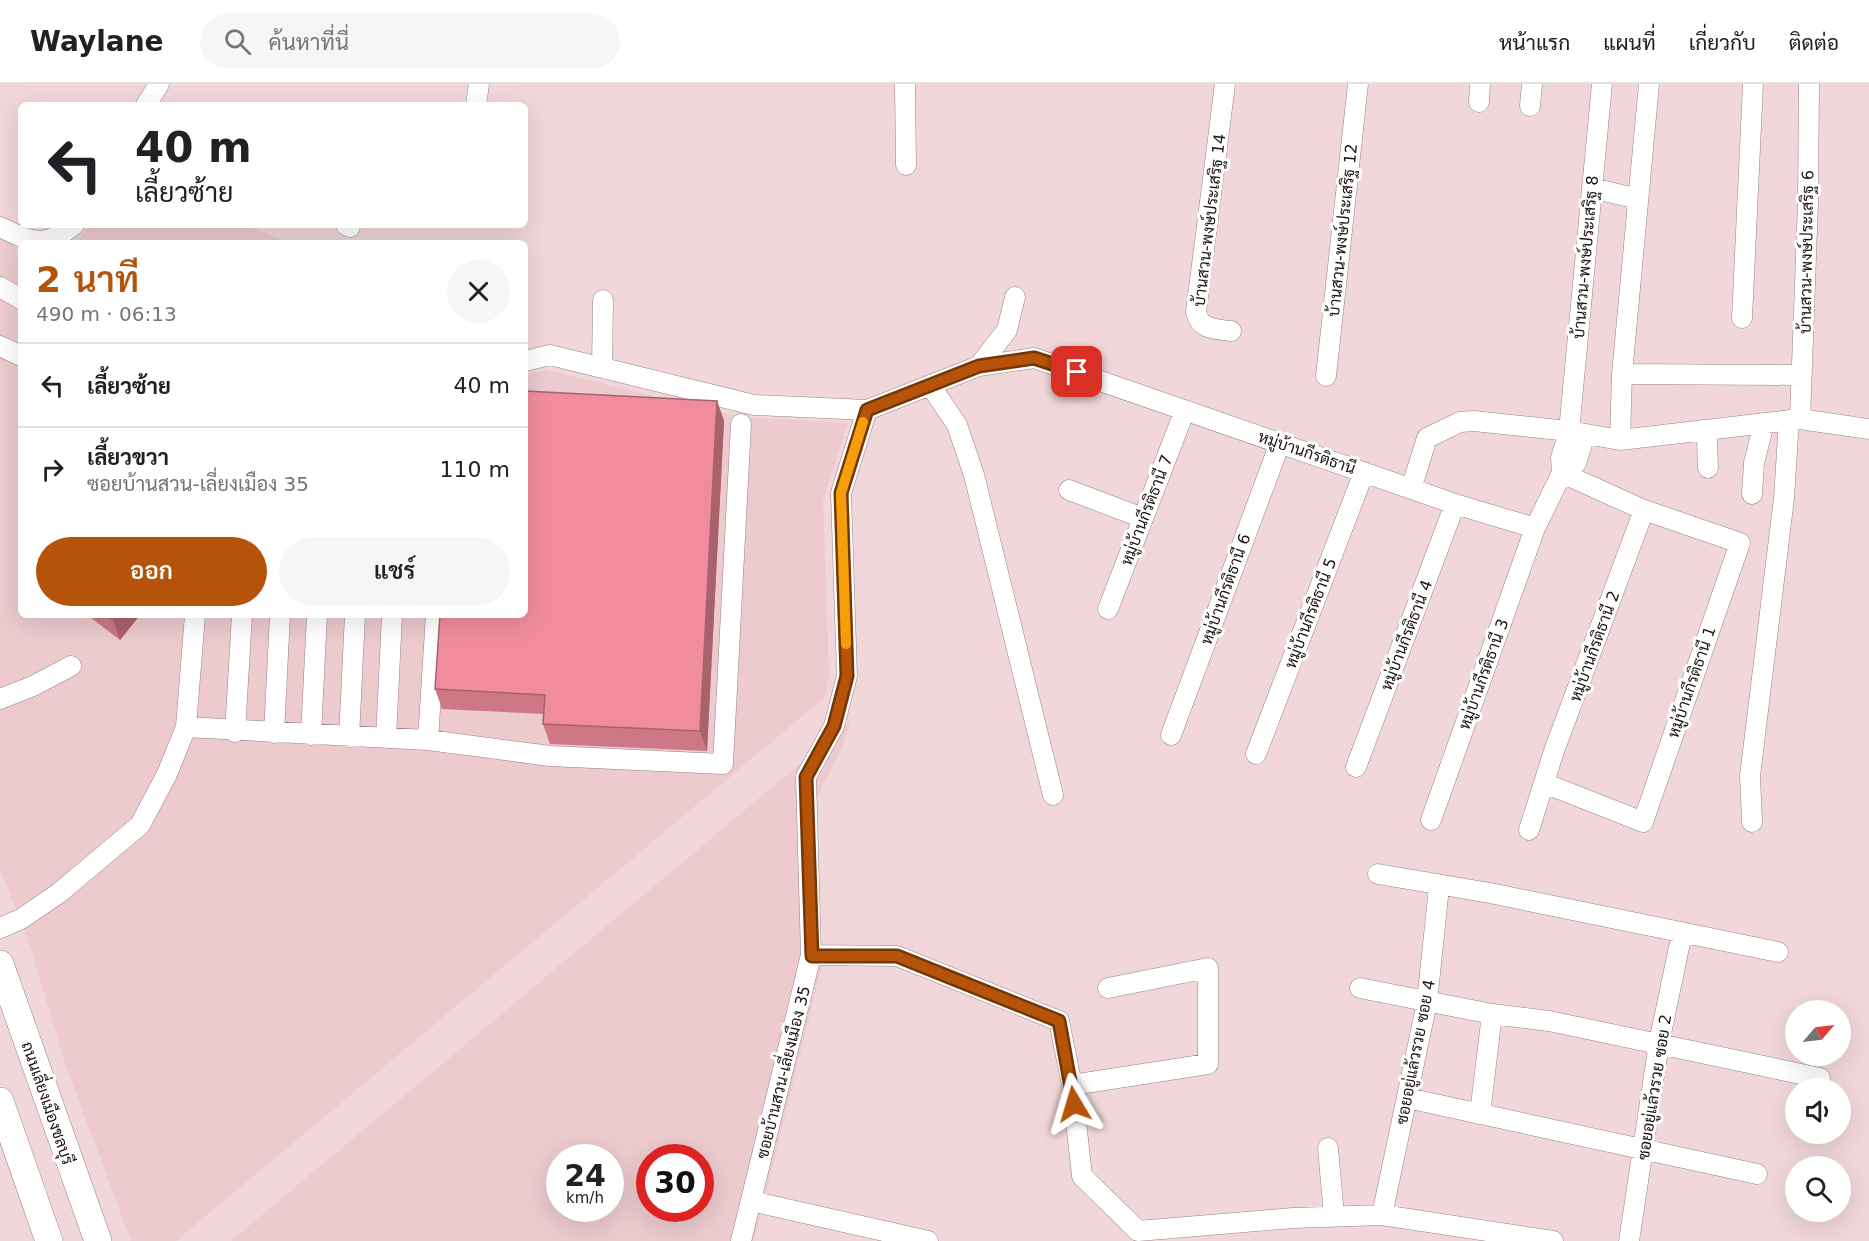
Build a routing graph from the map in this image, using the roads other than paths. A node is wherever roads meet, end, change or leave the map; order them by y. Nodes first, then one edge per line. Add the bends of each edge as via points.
1 (159, 84) edge
2 (478, 84) edge
3 (904, 84) edge
4 (1226, 84) edge
5 (1358, 84) edge
6 (1532, 84) edge
7 (1602, 84) edge
8 (1649, 84) edge
9 (1753, 84) edge
10 (1809, 84) edge
11 (148, 102) edge
12 (476, 102) edge
13 (1530, 106) dead end
14 (906, 165) dead end
15 (1592, 188) junction
16 (1638, 199) junction
17 (0, 227) edge
18 (70, 228) edge
19 (27, 240) edge
20 (40, 240) edge
21 (0, 287) edge
22 (18, 297) edge
23 (1015, 297) dead end
24 (603, 300) dead end
25 (1742, 318) dead end
26 (1231, 331) dead end
27 (0, 346) edge
28 (18, 355) edge
29 (528, 360) edge
30 (979, 366) junction
31 (602, 368) junction
32 (1622, 374) junction
33 (1802, 375) junction
34 (1326, 376) dead end
35 (930, 385) junction
36 (867, 410) junction
37 (1185, 410) junction
38 (1795, 419) junction
39 (1764, 423) junction
40 (741, 424) dead end
41 (1869, 429) edge
42 (1702, 430) junction
43 (1577, 432) junction
44 (1620, 440) junction
45 (1280, 443) junction
46 (1708, 468) dead end
47 (1364, 472) junction
48 (1562, 473) junction
49 (1411, 489) junction
50 (1070, 490) dead end
51 (1752, 494) dead end
52 (1455, 504) junction
53 (1644, 510) junction
54 (1143, 518) junction
55 (1535, 528) junction
56 (1108, 609) dead end
57 (195, 618) edge
58 (242, 618) edge
59 (280, 618) edge
60 (317, 618) edge
61 (355, 618) edge
62 (392, 618) edge
63 (436, 618) edge
64 (71, 666) dead end
65 (0, 699) edge
66 (186, 727) junction
67 (235, 732) junction
68 (274, 733) junction
69 (311, 735) junction
70 (1171, 735) dead end
71 (349, 737) junction
72 (386, 738) junction
73 (429, 740) junction
74 (1256, 754) dead end
75 (1356, 767) dead end
76 (1544, 783) junction
77 (1053, 795) dead end
78 (1431, 820) dead end
79 (1752, 822) dead end
80 (1529, 830) dead end
81 (1377, 874) dead end
82 (1439, 887) junction
83 (0, 928) edge
84 (1682, 933) junction
85 (1778, 952) dead end
86 (812, 956) junction
87 (0, 964) edge
88 (1108, 988) dead end
89 (1360, 988) dead end
90 (1427, 1002) junction
91 (1492, 1014) junction
92 (1659, 1043) junction
93 (1820, 1078) dead end
94 (1072, 1085) junction
95 (1407, 1098) junction
96 (0, 1101) edge
97 (1480, 1114) junction
98 (1328, 1148) dead end
99 (1643, 1150) junction
100 (1757, 1174) dead end
101 (751, 1201) junction
102 (1382, 1215) junction
103 (1334, 1216) junction
104 (1466, 1234) edge
105 (49, 1241) edge
106 (98, 1241) edge
107 (741, 1241) edge
108 (928, 1241) edge
109 (1552, 1241) edge
110 (1629, 1241) edge

1 - 11 street
2 - 12 street
3 - 14 street
4 - 26 street, บ้านสวน-พงษ์ประเสริฐ 14 via 1196,312 1204,327
5 - 34 street, บ้านสวน-พงษ์ประเสริฐ 12
6 - 13 street
7 - 15 street, บ้านสวน-พงษ์ประเสริฐ 8
8 - 16 street
9 - 25 street
10 - 33 street, บ้านสวน-พงษ์ประเสริฐ 6
15 - 16 street
15 - 43 street, บ้านสวน-พงษ์ประเสริฐ 8
16 - 32 street
17 - 19 street
18 - 20 street via 61,235
21 - 22 street
23 - 30 street via 1007,330
24 - 31 street
27 - 28 street
29 - 31 street via 550,355
30 - 35 street, หมู่บ้านกีรติธานี
30 - 37 street, หมู่บ้านกีรติธานี via 1034,358
31 - 36 street via 754,405
32 - 33 street
32 - 44 street
33 - 38 street, บ้านสวน-พงษ์ประเสริฐ 6
35 - 36 street, หมู่บ้านกีรติธานี
35 - 77 street via 957,425 974,476
36 - 86 street, ซอยบ้านสวน-เลี่ยงเมือง 35 via 841,493 847,676 834,726 806,777
37 - 45 street, หมู่บ้านกีรติธานี
37 - 54 street, หมู่บ้านกีรติธานี 7
38 - 39 street
38 - 41 street
38 - 79 street, บ้านสวน-พงษ์ประเสริฐ 6 via 1750,776
39 - 42 street
39 - 51 street via 1754,463
40 - 73 street via 723,764 550,756
42 - 44 street
42 - 46 street via 1707,439
43 - 44 street
43 - 48 street via 1561,458
43 - 49 street via 1460,422 1426,438
45 - 47 street, หมู่บ้านกีรติธานี
45 - 70 street, หมู่บ้านกีรติธานี 6
47 - 49 street, หมู่บ้านกีรติธานี
47 - 74 street, หมู่บ้านกีรติธานี 5
48 - 53 street
48 - 55 street
49 - 52 street, หมู่บ้านกีรติธานี
50 - 54 street
52 - 55 street, หมู่บ้านกีรติธานี
52 - 75 street, หมู่บ้านกีรติธานี 4
53 - 76 street, หมู่บ้านกีรติธานี 2
53 - 76 street, หมู่บ้านกีรติธานี 1 via 1740,543 1643,822
54 - 56 street, หมู่บ้านกีรติธานี 7
55 - 78 street, หมู่บ้านกีรติธานี 3
57 - 66 street
58 - 67 street
59 - 68 street
60 - 69 street
61 - 71 street
62 - 72 street
63 - 73 street
64 - 65 street
66 - 67 street
66 - 83 street via 140,825 58,893 21,919
67 - 68 street
68 - 69 street
69 - 71 street
71 - 72 street
72 - 73 street
76 - 80 street, หมู่บ้านกีรติธานี 2
81 - 82 street
82 - 84 street via 1490,893
82 - 90 street, ซอยอยู่แล้วรวย ซอย 4
84 - 85 street
84 - 92 street, ซอยอยู่แล้วรวย ซอย 2
86 - 94 street via 897,956 1059,1021
86 - 101 street, ซอยบ้านสวน-เลี่ยงเมือง 35
87 - 106 highway, ถนนเลี่ยงเมืองชลบุรี
88 - 94 street via 1208,968 1208,1064
89 - 90 street
90 - 91 street
90 - 95 street, ซอยอยู่แล้วรวย ซอย 4
91 - 92 street
91 - 97 street
92 - 93 street
92 - 99 street, ซอยอยู่แล้วรวย ซอย 2
94 - 103 street via 1082,1176 1138,1231
95 - 97 street
95 - 102 street, ซอยอยู่แล้วรวย ซอย 4
96 - 105 highway
97 - 99 street
98 - 103 street
99 - 100 street
99 - 110 street, ซอยอยู่แล้วรวย ซอย 2
101 - 107 street, ซอยบ้านสวน-เลี่ยงเมือง 35
101 - 108 street
102 - 103 street
102 - 104 street
104 - 109 street

